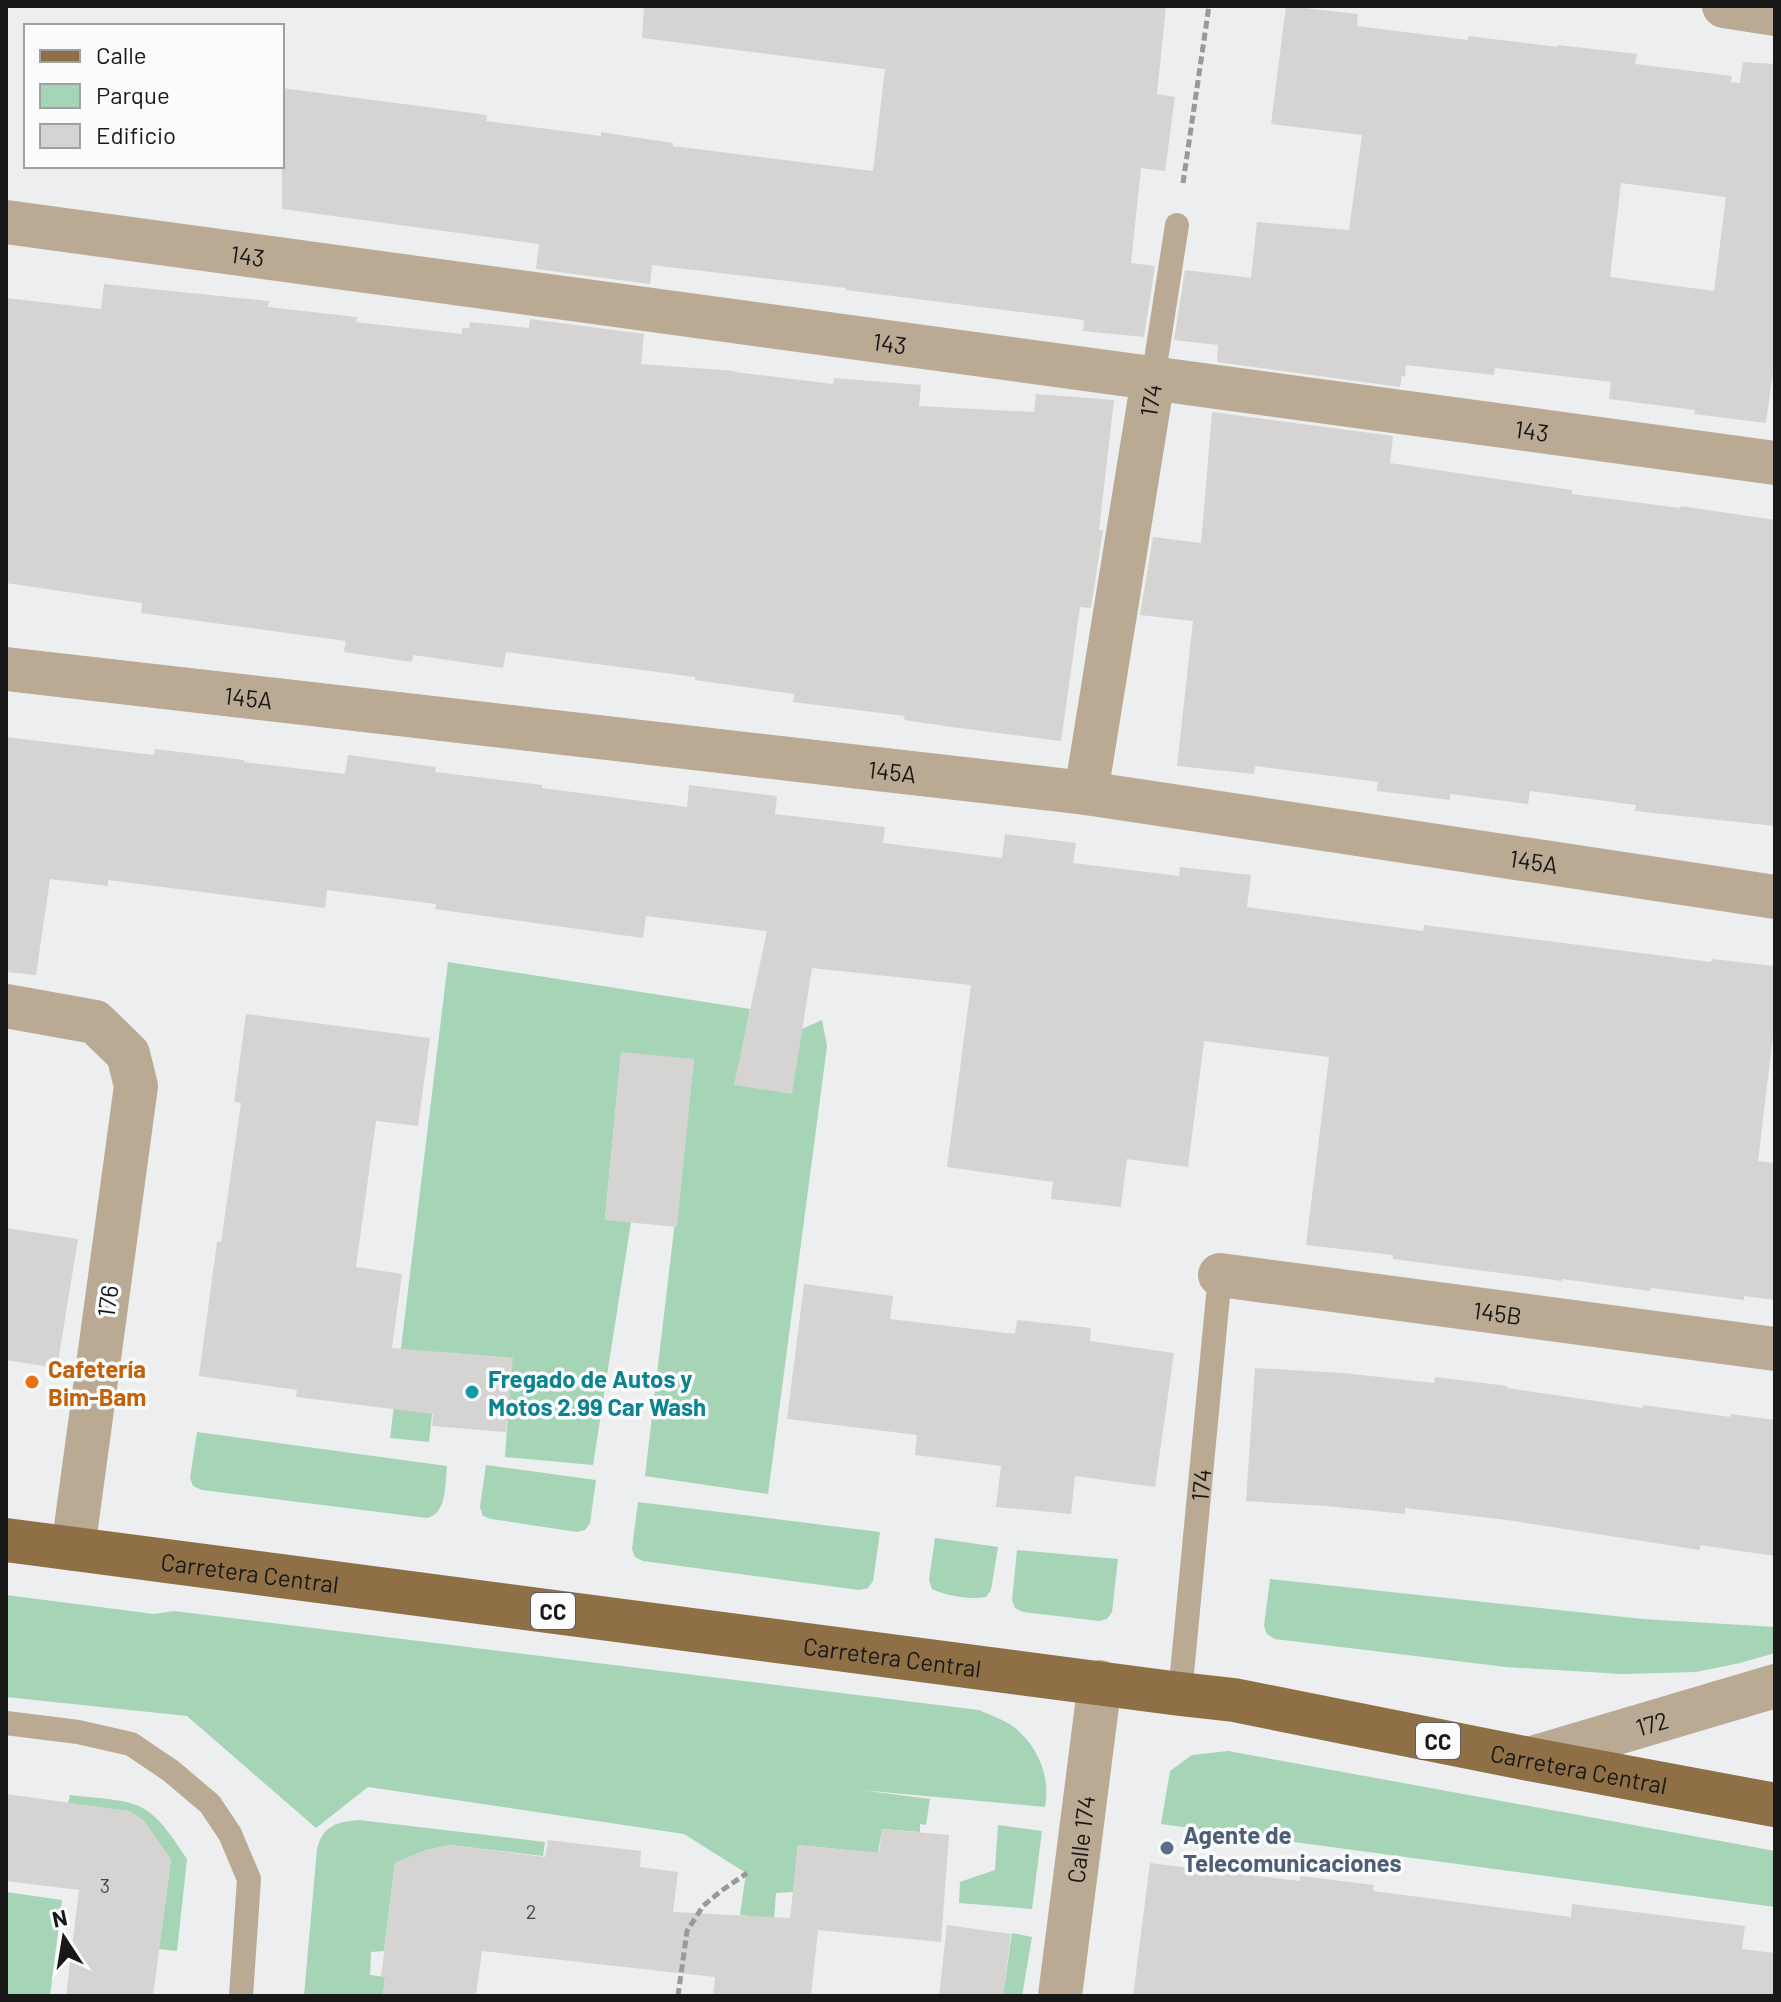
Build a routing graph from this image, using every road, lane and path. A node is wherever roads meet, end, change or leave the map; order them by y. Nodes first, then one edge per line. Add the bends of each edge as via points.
1 (1209, 6) edge
2 (1724, 6) edge
3 (1775, 14) edge
4 (6, 222) edge
5 (1177, 225) joint
6 (1153, 379) junction
7 (1775, 463) edge
8 (6, 669) edge
9 (1086, 793) junction
10 (1775, 897) edge
11 (6, 1006) edge
12 (1220, 1275) joint
13 (1775, 1349) edge
14 (6, 1540) edge
15 (73, 1549) junction
16 (1100, 1682) junction
17 (1775, 1686) edge
18 (1180, 1694) junction
19 (6, 1723) edge
20 (1529, 1759) junction
21 (1775, 1805) edge
22 (747, 1873) dead end
23 (241, 1996) edge
24 (678, 1996) edge
25 (1060, 1996) edge

1 - 5 path
2 - 3 street
4 - 6 street, 143
5 - 6 lane, 174
6 - 7 street, 143
6 - 9 street, 174
8 - 9 street, 145A
9 - 10 street, 145A
11 - 15 street, 176 via 95,1022 128,1054 136,1086
12 - 13 street, 145B
12 - 18 lane, 174
14 - 15 main road, Carretera Central / CC
15 - 16 main road, Carretera Central / CC
16 - 18 main road, Carretera Central / CC
16 - 25 street, Calle 174
17 - 20 street, 172
18 - 20 main road, Carretera Central / CC
19 - 23 lane via 131,1744 210,1804 249,1879
20 - 21 main road, Carretera Central / CC
22 - 24 path via 703,1906 687,1931

